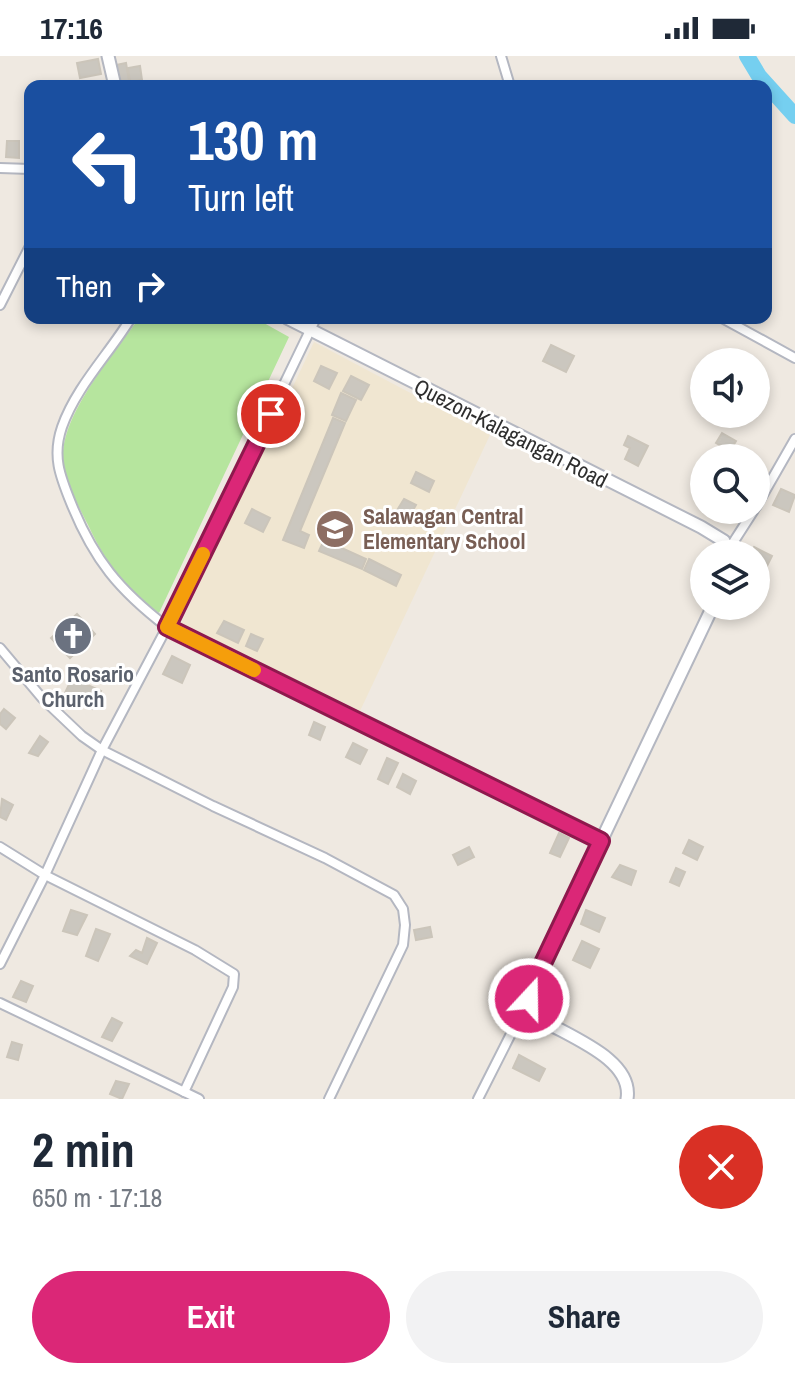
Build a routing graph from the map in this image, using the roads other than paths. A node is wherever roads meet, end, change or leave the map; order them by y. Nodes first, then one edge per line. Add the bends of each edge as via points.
1 (108, 56) edge
2 (501, 56) edge
3 (114, 80) edge
4 (508, 80) edge
5 (0, 168) edge
6 (24, 169) edge
7 (24, 258) edge
8 (0, 305) edge
9 (127, 324) edge
10 (314, 324) edge
11 (733, 324) edge
12 (795, 358) edge
13 (795, 439) edge
14 (770, 483) edge
15 (722, 540) edge
16 (706, 620) edge
17 (167, 627) junction
18 (0, 648) edge
19 (102, 750) junction
20 (601, 841) junction
21 (0, 847) edge
22 (45, 875) junction
23 (0, 964) edge
24 (0, 1003) edge
25 (529, 1005) junction
26 (184, 1092) junction
27 (199, 1099) edge
28 (329, 1099) edge
29 (478, 1099) edge
30 (627, 1099) edge

1 - 3 main road
2 - 4 street
5 - 6 street
7 - 8 street
9 - 17 street via 68,414 57,465 96,558 130,598
10 - 15 main road, Quezon-Kalagangan Road via 461,409
10 - 17 street
11 - 12 street
13 - 14 street
16 - 20 main road
17 - 19 street
17 - 20 street
18 - 19 street via 42,698
19 - 22 street
19 - 28 street via 380,886 398,902 405,925 403,945
20 - 25 main road via 535,980
21 - 22 street
22 - 23 street
22 - 26 street via 234,974 233,987
24 - 26 street
25 - 29 street
25 - 30 main road via 541,1019 612,1061 628,1086
26 - 27 street

